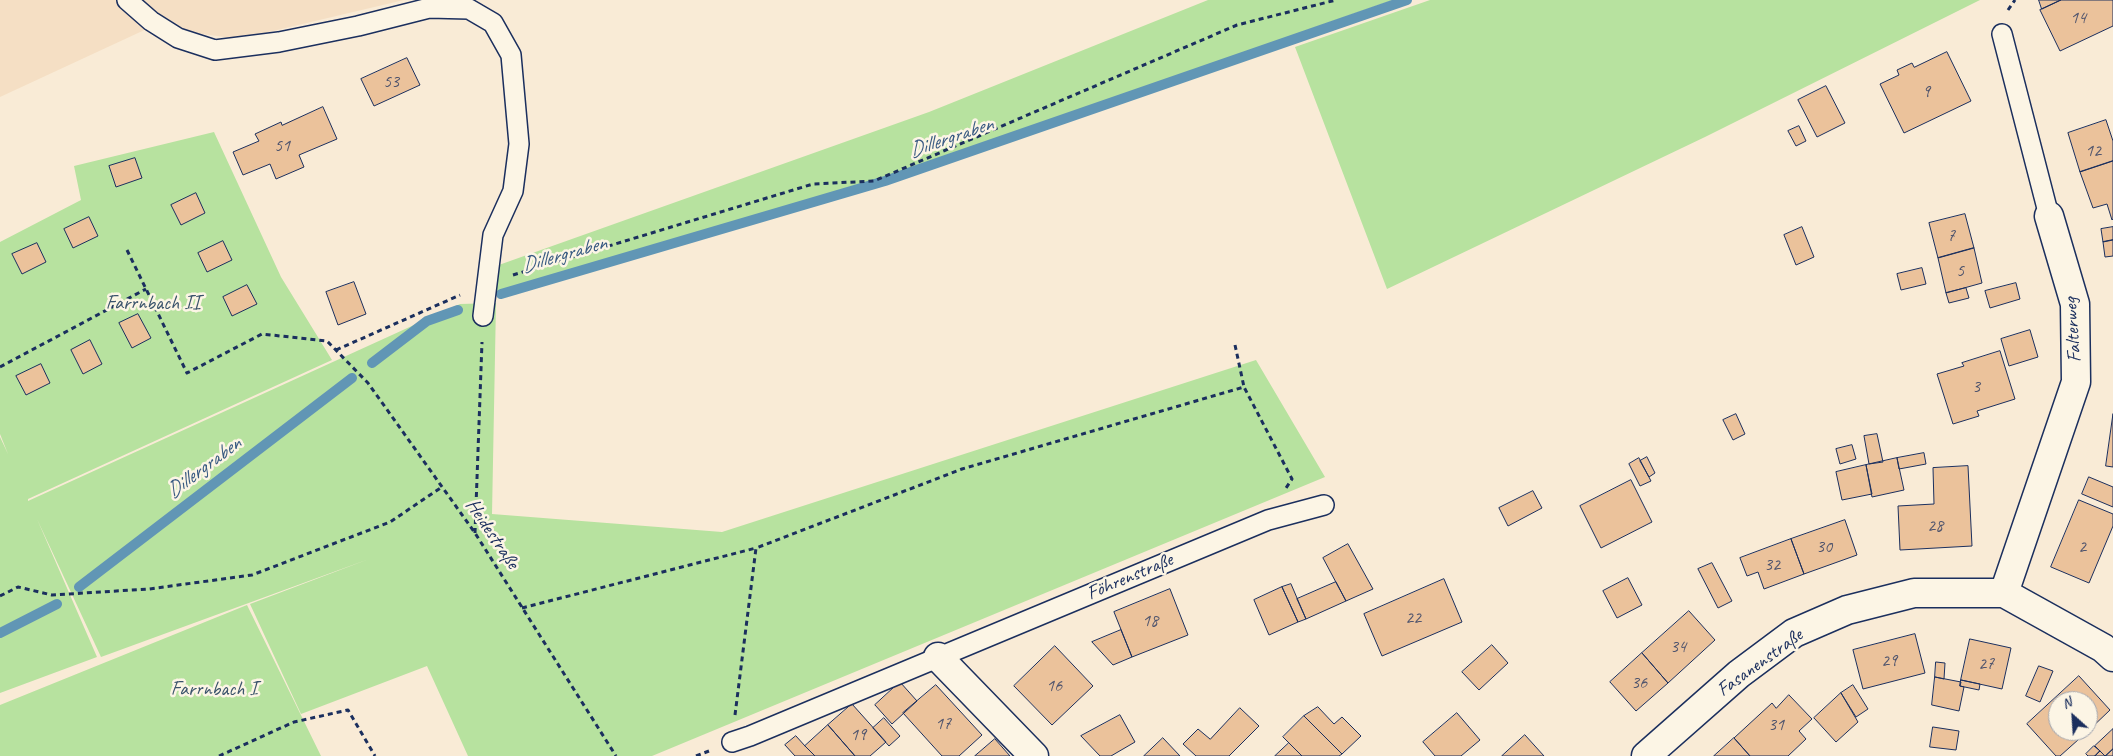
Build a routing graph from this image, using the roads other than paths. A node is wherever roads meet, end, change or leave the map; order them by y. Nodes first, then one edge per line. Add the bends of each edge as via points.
1 (127, 0) edge
2 (2002, 34) dead end
3 (2049, 216) joint
4 (483, 316) road end
5 (1324, 505) dead end
6 (2004, 593) junction
7 (938, 657) junction
8 (2113, 657) edge
9 (732, 742) road end
10 (1034, 756) edge
11 (1646, 756) edge

1 - 4 lane via 150,21 178,38 215,50 279,42 430,8 469,9 493,23 511,55 519,144 513,190 493,235
2 - 3 lane, Falterweg
3 - 6 street, Falterweg via 2075,304 2076,382
5 - 7 lane, Föhrenstraße via 1268,520
6 - 8 street, Fasanenstraße via 2103,648
6 - 11 street, Fasanenstraße via 1914,593 1847,610 1794,633 1740,674
7 - 9 lane, Föhrenstraße
7 - 10 street

